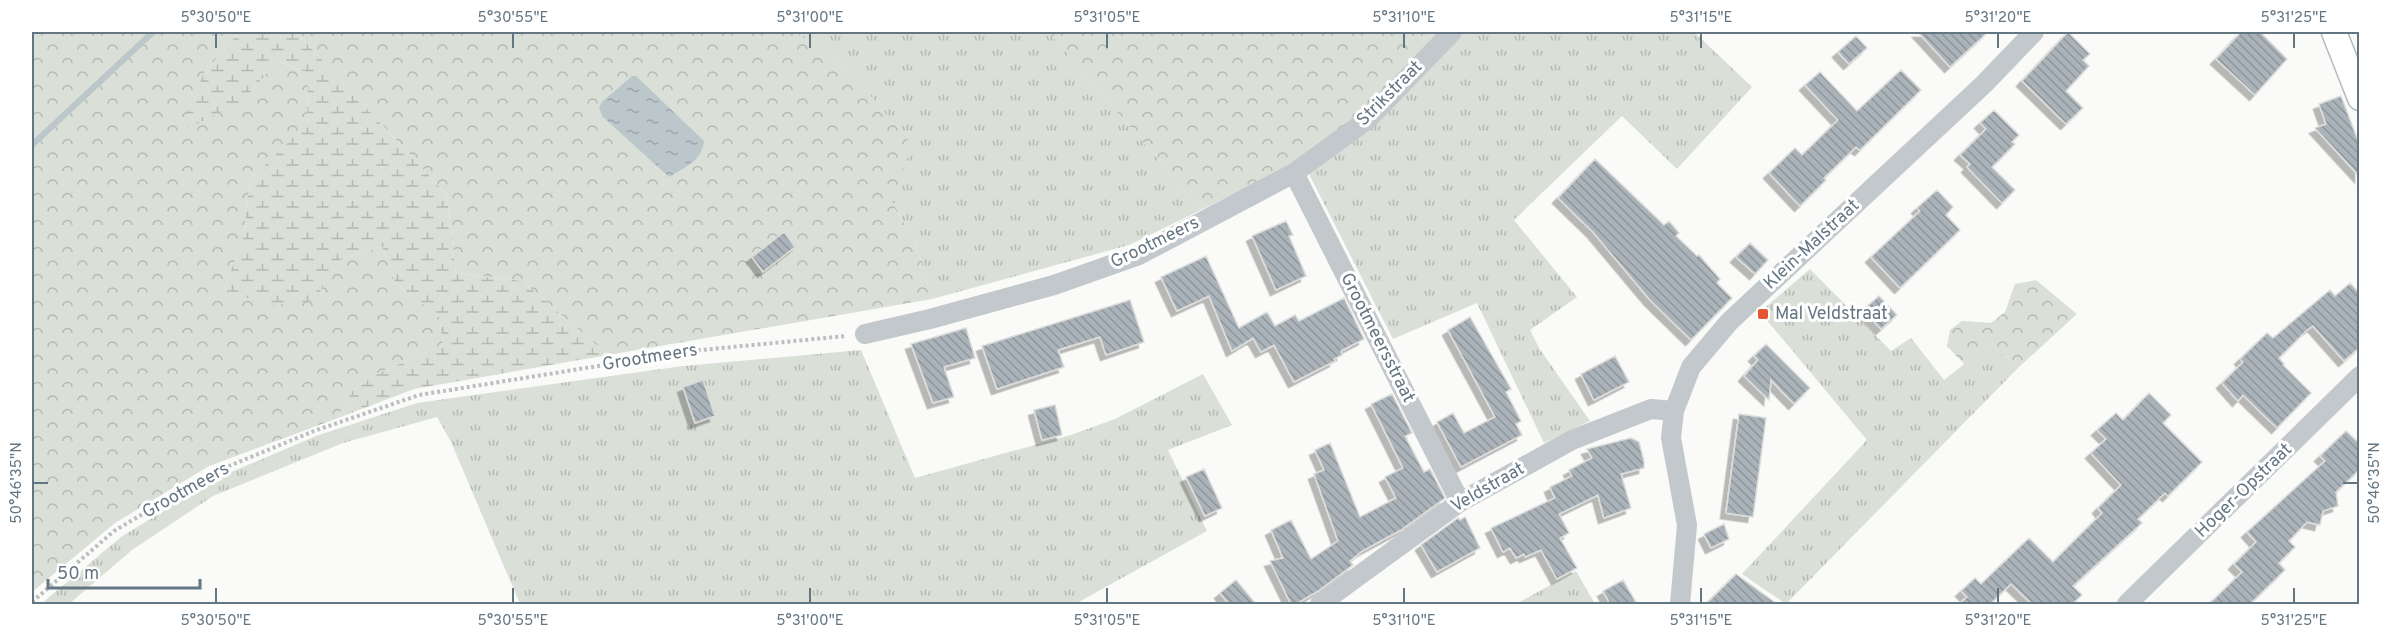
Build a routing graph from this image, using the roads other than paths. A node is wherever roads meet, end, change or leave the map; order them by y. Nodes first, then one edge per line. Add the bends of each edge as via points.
1 (1452, 32) edge
2 (2034, 32) edge
3 (2334, 32) edge
4 (2360, 98) edge
5 (1294, 173) junction
6 (865, 334) road end
7 (2360, 376) edge
8 (1674, 411) junction
9 (1460, 502) junction
10 (1320, 604) edge
11 (1680, 604) edge
12 (2127, 604) edge

1 - 5 street, Strikstraat via 1367,120
2 - 8 street, Klein-Malstraat via 1984,84 1730,322 1691,367
3 - 4 main road
5 - 6 street, Grootmeers via 1139,255 1054,285
5 - 9 street, Grootmeersstraat
7 - 12 street, Hoger-Opstraat
8 - 9 street, Veldstraat via 1651,410 1572,440
8 - 11 street, Klein-Malstraat via 1671,438 1687,525
9 - 10 street, Veldstraat

